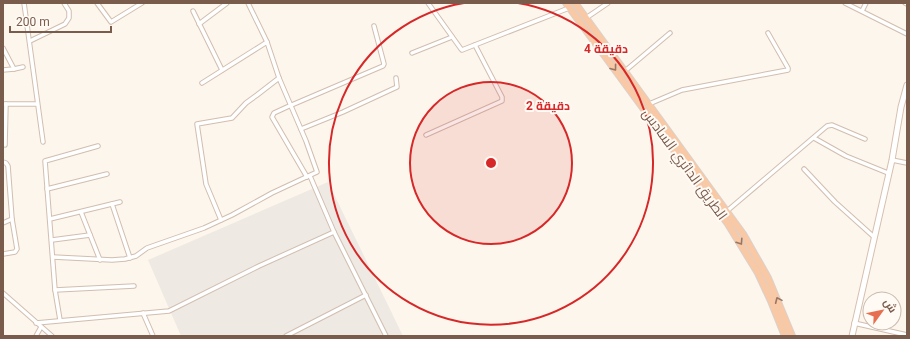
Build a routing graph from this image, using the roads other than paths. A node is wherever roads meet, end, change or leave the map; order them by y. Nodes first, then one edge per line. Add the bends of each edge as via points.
1 (24, 3) edge
2 (64, 3) edge
3 (97, 3) edge
4 (142, 3) edge
5 (227, 3) edge
6 (248, 3) edge
7 (428, 3) edge
8 (575, 3) edge
9 (608, 3) edge
10 (845, 3) edge
11 (866, 3) edge
12 (568, 5) edge
13 (862, 11) junction
14 (193, 12) dead end
15 (586, 18) junction
16 (199, 24) junction
17 (374, 26) dead end
18 (670, 33) dead end
19 (768, 33) dead end
20 (907, 34) edge
21 (452, 37) junction
22 (30, 41) junction
23 (267, 42) junction
24 (475, 44) junction
25 (3, 48) edge
26 (412, 53) dead end
27 (23, 67) dead end
28 (14, 69) junction
29 (3, 70) edge
30 (222, 70) junction
31 (625, 71) junction
32 (279, 78) junction
33 (396, 78) dead end
34 (202, 83) dead end
35 (907, 85) edge
36 (5, 104) edge
37 (37, 104) junction
38 (649, 104) junction
39 (291, 106) junction
40 (301, 129) junction
41 (426, 136) dead end
42 (814, 138) junction
43 (865, 139) dead end
44 (43, 142) dead end
45 (5, 145) dead end
46 (98, 146) dead end
47 (892, 160) junction
48 (3, 162) edge
49 (907, 163) edge
50 (804, 168) dead end
51 (888, 173) junction
52 (107, 174) dead end
53 (308, 177) junction
54 (47, 189) junction
55 (120, 202) dead end
56 (112, 204) junction
57 (727, 211) junction
58 (81, 212) junction
59 (12, 219) junction
60 (50, 219) junction
61 (220, 220) junction
62 (3, 223) edge
63 (731, 223) junction
64 (334, 232) junction
65 (90, 235) junction
66 (874, 237) junction
67 (52, 240) junction
68 (3, 254) edge
69 (53, 257) junction
70 (130, 258) junction
71 (100, 260) junction
72 (134, 286) dead end
73 (55, 290) junction
74 (3, 293) edge
75 (366, 295) junction
76 (143, 313) junction
77 (60, 320) junction
78 (36, 323) junction
79 (854, 323) junction
80 (42, 327) junction
81 (786, 334) edge
82 (907, 335) edge
83 (36, 336) edge
84 (52, 336) edge
85 (153, 336) edge
86 (286, 336) edge
87 (386, 336) edge
88 (852, 336) edge

1 - 22 street
2 - 22 street via 69,11 69,18 65,24
3 - 4 street via 111,22
5 - 16 street
6 - 23 street
7 - 21 street
8 - 15 highway, الطريق الدائري السادس
9 - 15 street
10 - 13 street
11 - 13 street
12 - 24 street
12 -> 63 highway, الطريق الدائري السادس
13 - 20 street
14 - 16 street
15 - 31 highway, الطريق الدائري السادس
16 - 30 street
17 - 39 street via 383,66
18 - 31 street
19 - 38 street via 788,70 682,90
21 - 24 street via 461,50
21 - 26 street
22 - 37 street
23 - 30 street
23 - 32 street
24 - 41 street via 502,101
25 - 28 street
27 - 28 street
28 - 29 street
30 - 34 street
31 - 38 highway, الطريق الدائري السادس
32 - 39 street
32 - 61 street via 246,103 232,118 197,124 206,184
33 - 40 street via 398,87
35 - 47 main road
36 - 37 street
36 - 45 street
37 - 44 street
38 - 57 highway, الطريق الدائري السادس
39 - 40 street
39 - 53 street via 274,113 272,117
40 - 53 street via 317,171
42 - 43 street via 832,125
42 - 51 street via 846,156
42 - 57 street
46 - 54 street via 45,161
47 - 49 street
47 - 51 main road
48 - 59 street via 8,166
50 - 66 street via 835,202
51 - 66 main road
52 - 54 street
53 - 61 street
53 - 64 street
54 - 60 street
55 - 56 street
56 - 58 street
56 - 70 street
57 - 63 highway, الطريق الدائري السادس
58 - 60 street
58 - 65 street
59 - 62 street
59 - 68 street via 16,251
60 - 67 street
61 - 70 street via 147,248
63 - 81 highway, الطريق الدائري السادس via 742,246 765,280
64 - 75 street
64 - 76 street via 169,311
65 - 67 street
65 - 71 street
66 - 79 main road
67 - 69 street
69 - 71 street
69 - 73 street
70 - 71 street
72 - 73 street
73 - 77 street
74 - 78 street
75 - 86 street
75 - 87 street
76 - 77 street
76 - 85 street
77 - 78 street
78 - 80 street
79 - 82 street
79 - 88 main road
80 - 83 street
80 - 84 street

